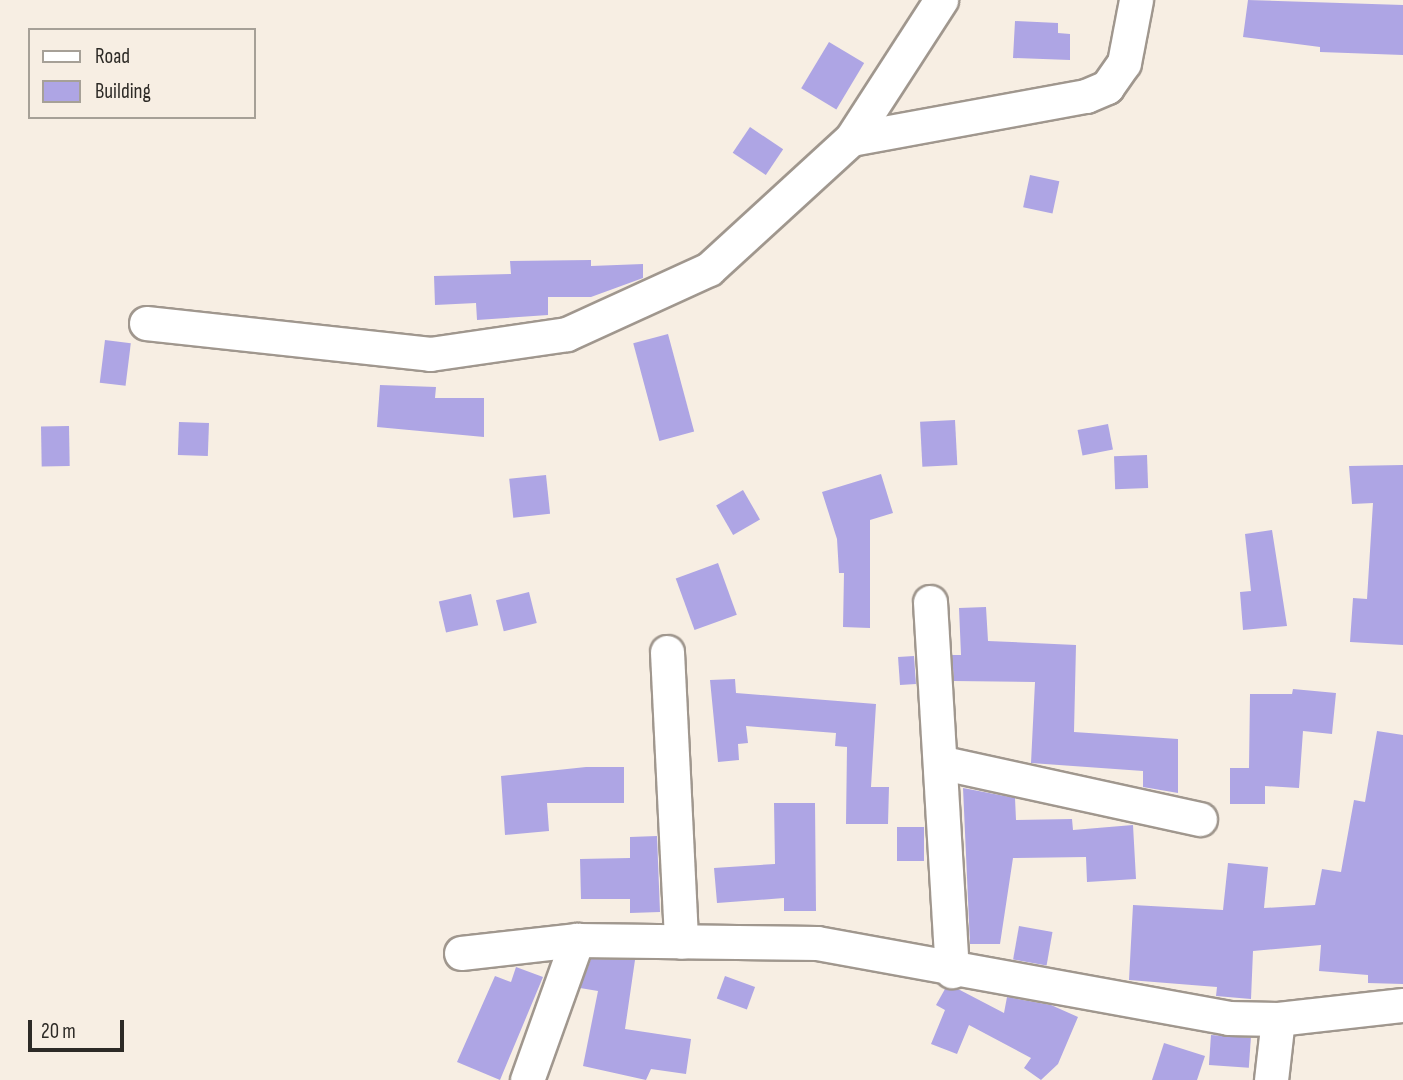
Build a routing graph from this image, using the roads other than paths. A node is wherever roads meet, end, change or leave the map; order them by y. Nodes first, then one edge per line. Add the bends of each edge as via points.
1 (941, 0) edge
2 (1136, 0) edge
3 (851, 139) junction
4 (146, 323) dead end
5 (930, 602) dead end
6 (667, 652) dead end
7 (943, 763) junction
8 (1200, 819) dead end
9 (577, 940) junction
10 (681, 942) junction
11 (461, 953) dead end
12 (952, 971) junction
13 (1403, 1005) edge
14 (1278, 1019) junction
15 (527, 1080) edge
16 (1271, 1080) edge

1 - 3 street
2 - 3 street via 1124,63 1107,87 1086,96
3 - 4 street via 709,269 567,334 430,354
5 - 7 street
6 - 10 street
7 - 8 street
7 - 12 street
9 - 10 street
9 - 11 street
9 - 15 street
10 - 12 street via 817,943
12 - 14 street via 1228,1018
13 - 14 street
14 - 16 street

